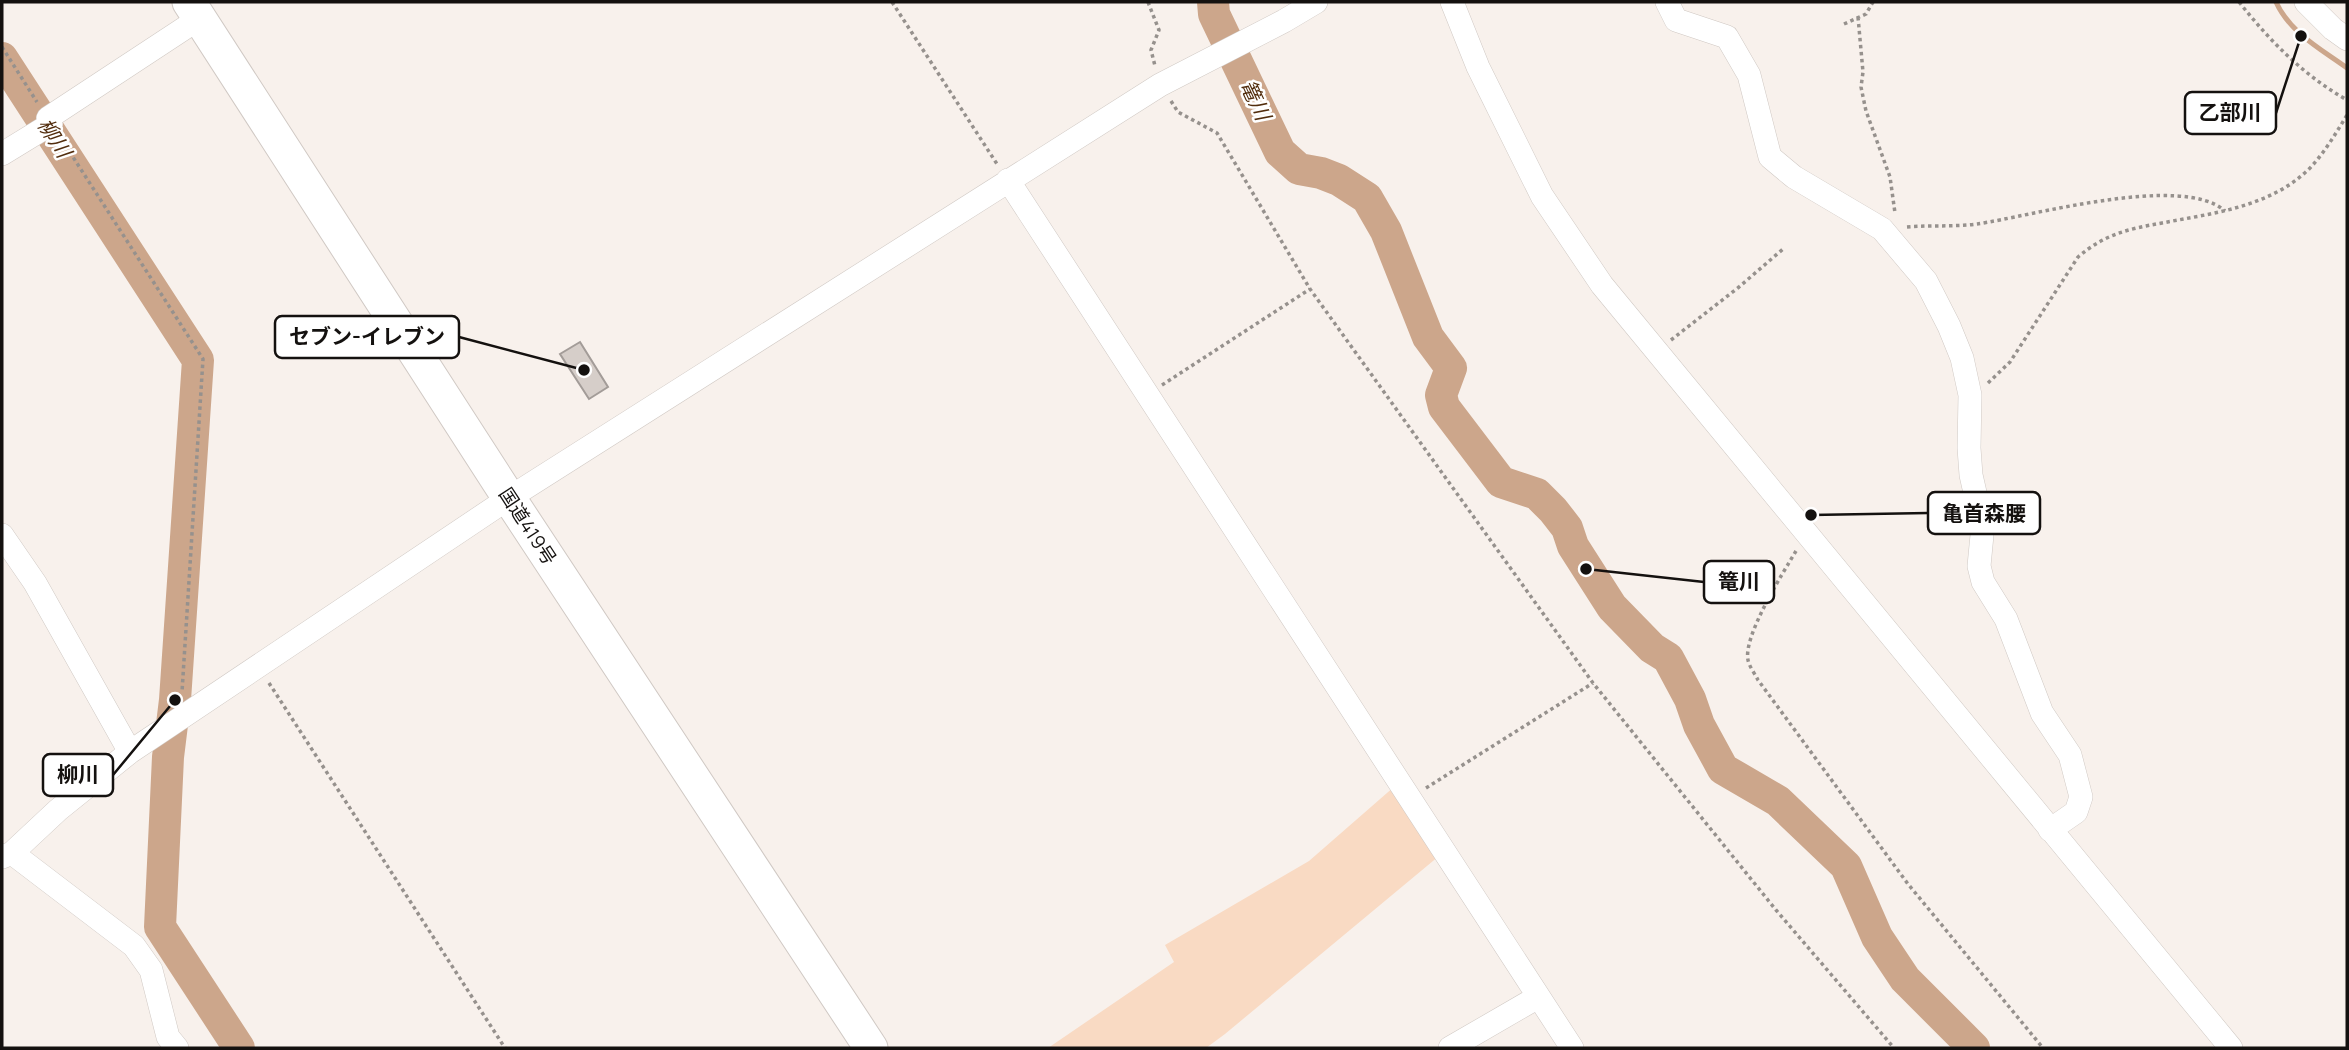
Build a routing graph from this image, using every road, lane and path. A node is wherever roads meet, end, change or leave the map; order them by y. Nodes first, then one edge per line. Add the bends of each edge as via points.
1 (892, 2) edge
2 (1148, 2) edge
3 (1316, 2) edge
4 (1452, 2) edge
5 (1667, 2) edge
6 (1873, 2) edge
7 (2239, 2) edge
8 (2305, 2) edge
9 (194, 10) edge
10 (1858, 18) junction
11 (1844, 24) dead end
12 (2347, 39) edge
13 (2, 47) edge
14 (1160, 85) junction
15 (2347, 100) edge
16 (2347, 115) edge
17 (46, 124) junction
18 (2, 153) edge
19 (1008, 180) junction
20 (2225, 211) junction
21 (1890, 231) junction
22 (1783, 248) dead end
23 (1310, 289) junction
24 (1656, 351) junction
25 (1147, 394) junction
26 (1970, 394) junction
27 (509, 498) junction
28 (2, 535) edge
29 (1806, 535) junction
30 (258, 667) junction
31 (1593, 683) junction
32 (181, 700) dead end
33 (131, 752) junction
34 (1409, 799) junction
35 (2050, 830) junction
36 (7, 855) edge
37 (1538, 997) junction
38 (177, 1048) edge
39 (505, 1048) edge
40 (871, 1048) edge
41 (1450, 1048) edge
42 (1572, 1048) edge
43 (1894, 1048) edge
44 (2043, 1048) edge
45 (2231, 1048) edge

1 - 19 path
2 - 14 path via 1159,30 1151,50
3 - 14 street
4 - 24 street via 1478,67 1542,196 1602,285
5 - 21 street via 1676,20 1727,37 1749,75 1770,157 1794,177
6 - 10 path
7 - 15 path via 2278,48
8 - 12 street
9 - 17 street
9 - 27 highway, 国道419号
10 - 11 path
10 - 21 path via 1861,87 1890,177 1896,216
13 - 17 path
14 - 19 street
14 - 23 path via 1178,112 1217,133
16 - 20 path via 2328,146 2294,182 2274,195
17 - 18 street
17 - 32 path via 202,359
19 - 25 street
19 - 27 street
20 - 21 path via 2198,199 2147,196 1973,225
20 - 26 path via 2138,227 2094,243 2078,257 2010,362
21 - 26 street via 1926,281 1962,358
22 - 24 path
23 - 25 path
23 - 31 path
24 - 29 street
25 - 34 street
26 - 35 street via 1969,448 1981,519 1983,582 2006,619 2042,713 2070,755 2081,797 2076,812
27 - 30 street
27 - 40 highway, 国道419号
28 - 33 street via 35,583
29 - 35 street
29 - 44 path via 1773,589 1752,634 1747,659 1908,884
30 - 33 street
30 - 39 path
31 - 34 path
31 - 43 path
33 - 36 street
34 - 37 street
35 - 45 street
36 - 38 street via 134,946 151,970 168,1037
37 - 41 street
37 - 42 street

